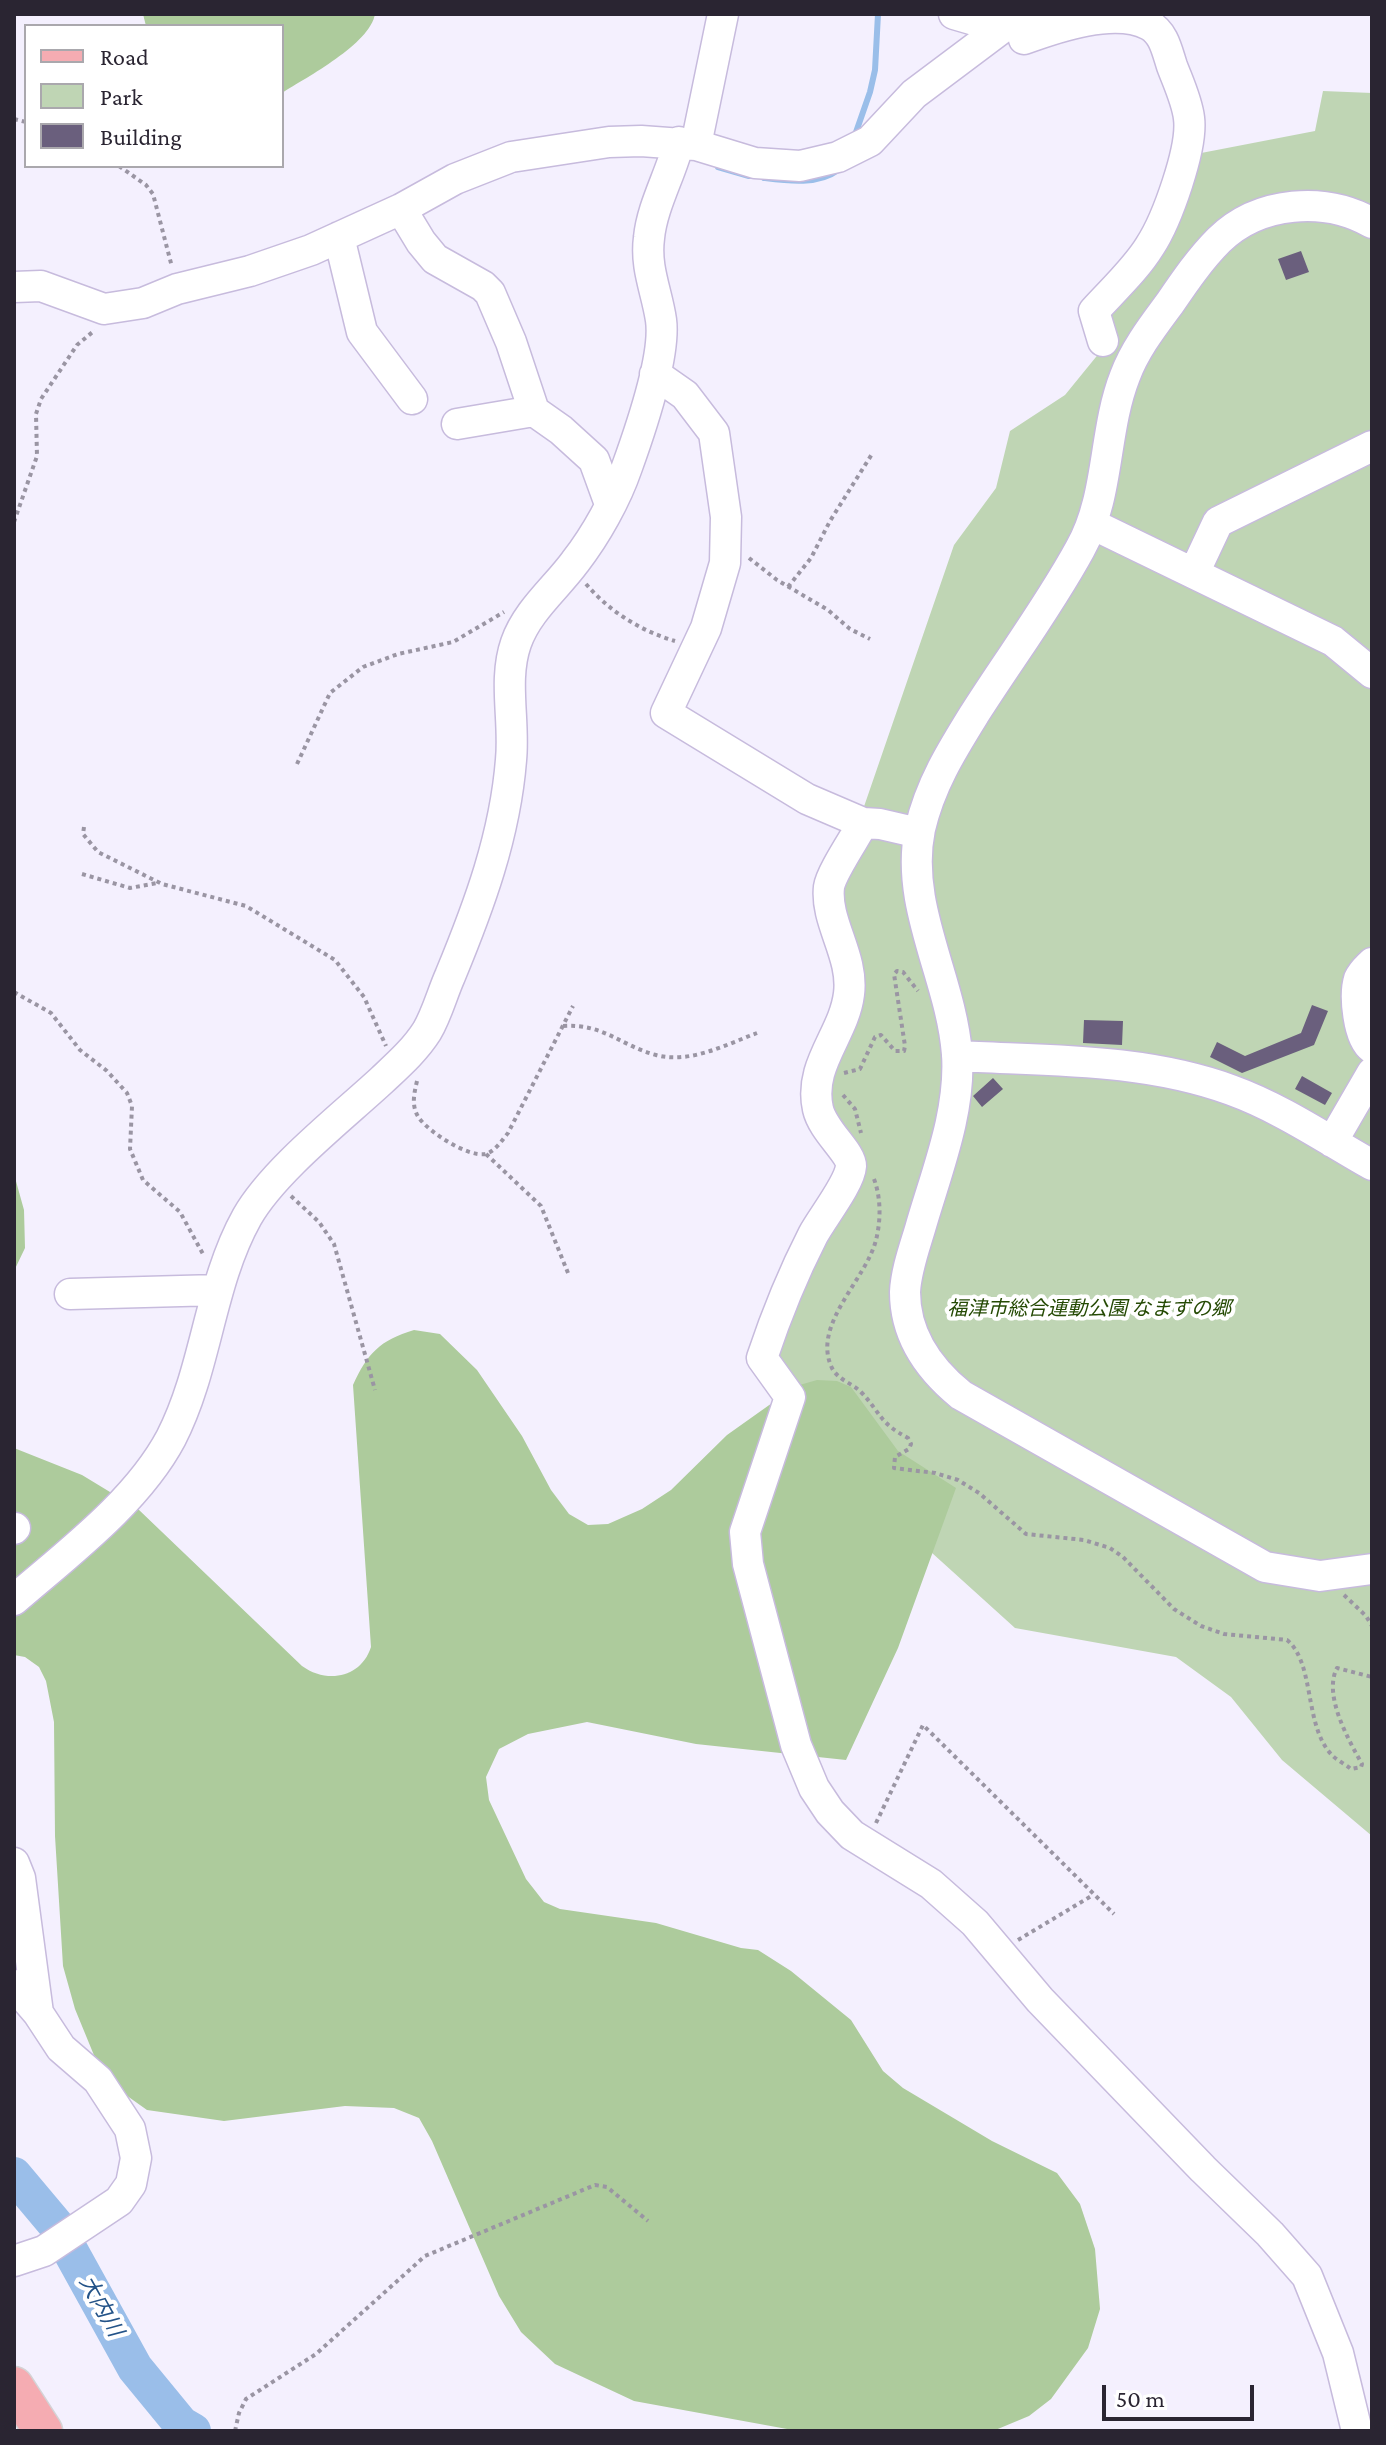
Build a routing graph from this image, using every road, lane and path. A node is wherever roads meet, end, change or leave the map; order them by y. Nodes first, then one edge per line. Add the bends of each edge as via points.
1 (723, 14) edge
2 (954, 14) edge
3 (1044, 14) edge
4 (1002, 28) junction
5 (964, 55) junction
6 (688, 144) junction
7 (122, 168) edge
8 (401, 209) junction
9 (1372, 223) edge
10 (339, 237) junction
11 (14, 287) edge
12 (177, 289) junction
13 (104, 309) junction
14 (1103, 341) dead end
15 (655, 374) junction
16 (412, 399) dead end
17 (534, 411) junction
18 (457, 424) dead end
19 (1372, 446) edge
20 (872, 454) dead end
21 (610, 504) junction
22 (14, 522) edge
23 (1092, 524) junction
24 (726, 552) junction
25 (569, 570) junction
26 (1194, 573) junction
27 (788, 587) junction
28 (507, 610) dead end
29 (870, 639) dead end
30 (697, 645) junction
31 (1370, 665) edge
32 (297, 764) dead end
33 (863, 823) junction
34 (84, 827) dead end
35 (919, 833) junction
36 (82, 874) dead end
37 (159, 882) junction
38 (1372, 963) edge
39 (946, 988) junction
40 (14, 992) edge
41 (573, 1006) dead end
42 (563, 1026) junction
43 (757, 1033) dead end
44 (1372, 1048) edge
45 (957, 1056) junction
46 (411, 1066) junction
47 (1372, 1073) edge
48 (838, 1080) dead end
49 (842, 1090) dead end
50 (1362, 1107) edge
51 (861, 1137) dead end
52 (1332, 1142) junction
53 (486, 1154) junction
54 (1372, 1165) edge
55 (871, 1171) dead end
56 (274, 1182) junction
57 (568, 1273) dead end
58 (218, 1288) junction
59 (70, 1294) dead end
60 (375, 1390) dead end
61 (1372, 1569) edge
62 (1338, 1575) junction
63 (14, 1600) edge
64 (1372, 1626) edge
65 (1372, 1677) edge
66 (866, 1844) junction
67 (14, 1863) edge
68 (1094, 1895) junction
69 (1114, 1914) dead end
70 (999, 1951) junction
71 (14, 1985) edge
72 (38, 2013) junction
73 (648, 2221) dead end
74 (14, 2261) edge
75 (14, 2386) edge
76 (43, 2431) edge
77 (235, 2431) edge
78 (1357, 2431) edge

1 - 6 street
2 - 4 street
3 - 4 street
4 - 5 street
5 - 6 street via 914,94 870,141 848,153 800,166 755,163
5 - 14 street via 1070,23 1106,19 1150,25 1163,38 1189,117 1190,137 1171,201 1150,246 1094,311
6 - 8 street via 609,142 511,157 455,179
6 - 15 street via 649,235 648,266 661,322
7 - 12 path via 153,194
8 - 10 street
8 - 17 street via 435,259 490,293
9 - 23 street via 1354,213 1304,205 1244,222 1221,238 1136,351 1113,415
10 - 12 street via 250,271
10 - 16 street via 362,332
11 - 13 street via 41,286
12 - 13 street via 143,303
13 - 22 path via 96,329 77,345 41,399 37,456
15 - 21 street via 627,469
15 - 24 street via 685,395 714,433
17 - 18 street
17 - 21 street via 594,460
19 - 26 street via 1218,522
20 - 27 path
21 - 25 street
23 - 26 street
23 - 35 street via 942,768
24 - 27 path via 739,549
24 - 30 street
25 - 30 path via 632,623 660,637
25 - 46 street via 516,641 511,664 512,759 498,842 480,903
26 - 31 street via 1333,641
27 - 29 path
28 - 32 path via 453,642 363,667 330,693
30 - 33 street via 666,713 807,799
33 - 35 street
33 - 66 street via 829,885 849,994 817,1084 817,1108 826,1130 848,1155 851,1167 814,1233 762,1358 790,1397 745,1532 748,1564 796,1745 830,1812
34 - 37 path via 83,834 98,852
35 - 39 street via 921,909
36 - 37 path via 130,888
37 - 46 path via 246,906 335,960 364,997 387,1048
38 - 44 street via 1358,985 1360,1028
39 - 45 street
39 - 48 path via 924,994 897,971 893,980 904,1051 895,1051 881,1035 875,1037 860,1069
40 - 58 path via 51,1013 80,1050 127,1093 132,1106 130,1149 143,1180 180,1212
41 - 42 path
42 - 43 path via 581,1025 654,1055 681,1058
42 - 53 path via 508,1133
45 - 52 street via 1116,1064 1173,1073 1231,1090
45 - 62 street via 955,1100 905,1290 919,1347 937,1376 961,1395 1265,1567
46 - 53 path via 418,1117 448,1142
46 - 56 street
47 - 50 street
49 - 51 path via 855,1109
50 - 52 street
52 - 54 street
53 - 57 path via 541,1206
55 - 65 path via 880,1196 876,1241 826,1347 835,1373 860,1392 890,1428 908,1438 909,1449 895,1457 894,1468 958,1480 1026,1534 1110,1548 1174,1609 1201,1626 1224,1634 1287,1640 1295,1650 1324,1743 1351,1769 1362,1764 1335,1704 1334,1674 1343,1667
56 - 58 street via 236,1236
56 - 60 path via 319,1222 334,1244
58 - 59 street
58 - 63 street via 187,1394 171,1437 153,1465 117,1508
61 - 62 street
62 - 64 path via 1346,1599
66 - 68 path via 923,1725
66 - 70 street via 931,1884
67 - 72 street
68 - 69 path
68 - 70 path
70 - 78 street via 1307,2276 1338,2353
71 - 72 street
72 - 74 street via 61,2048 98,2080 130,2129 136,2158 131,2184 119,2201 44,2251
73 - 77 path via 607,2187 595,2185 425,2256 316,2354 246,2399
75 - 76 main road

